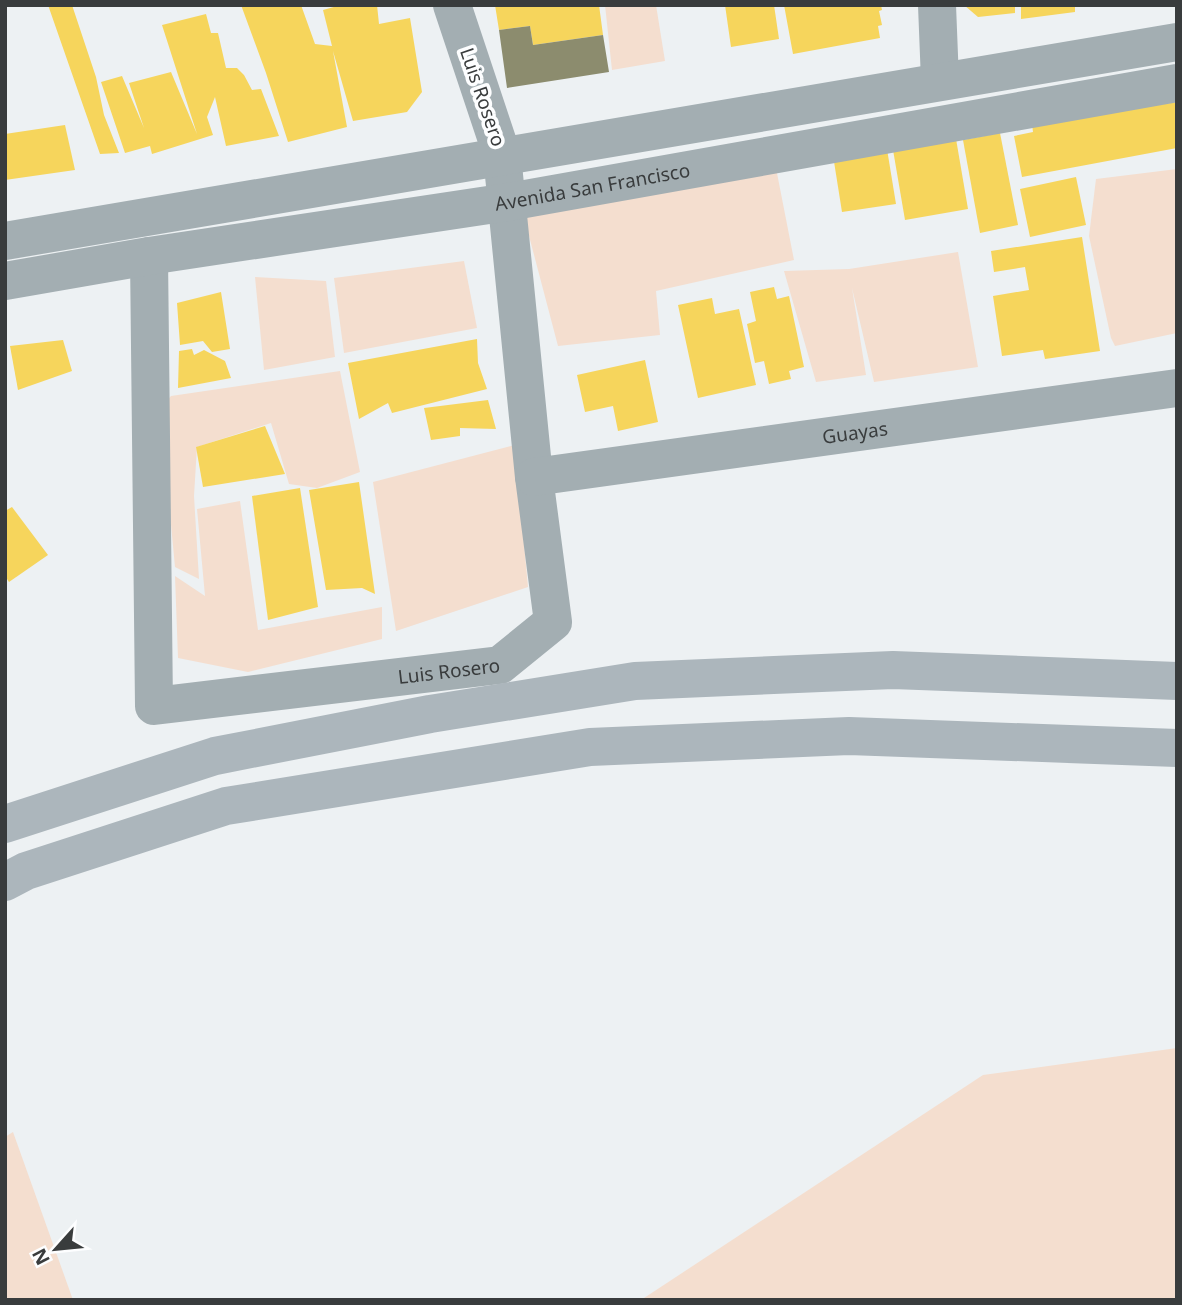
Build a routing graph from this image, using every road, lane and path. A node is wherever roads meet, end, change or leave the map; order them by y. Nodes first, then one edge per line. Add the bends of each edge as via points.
1 (452, 5) edge
2 (937, 5) edge
3 (1177, 42) edge
4 (940, 81) junction
5 (1177, 83) edge
6 (502, 155) junction
7 (509, 202) junction
8 (5, 241) edge
9 (149, 256) junction
10 (5, 281) edge
11 (1177, 388) edge
12 (534, 477) junction
13 (1177, 681) edge
14 (1177, 748) edge
15 (5, 824) edge
16 (5, 882) edge

1 - 6 street, Luis Rosero
2 - 4 street
3 - 4 street
4 - 6 street
5 - 7 street, Avenida San Francisco
6 - 7 street, Luis Rosero
6 - 8 street
7 - 9 street, Avenida San Francisco
7 - 12 street, Luis Rosero
9 - 10 street, Avenida San Francisco
9 - 12 street, Luis Rosero via 155,706 500,665 553,622
11 - 12 street, Guayas
13 - 15 main road via 893,670 635,681 430,714 215,756
14 - 16 main road via 849,736 590,747 226,806 26,871

